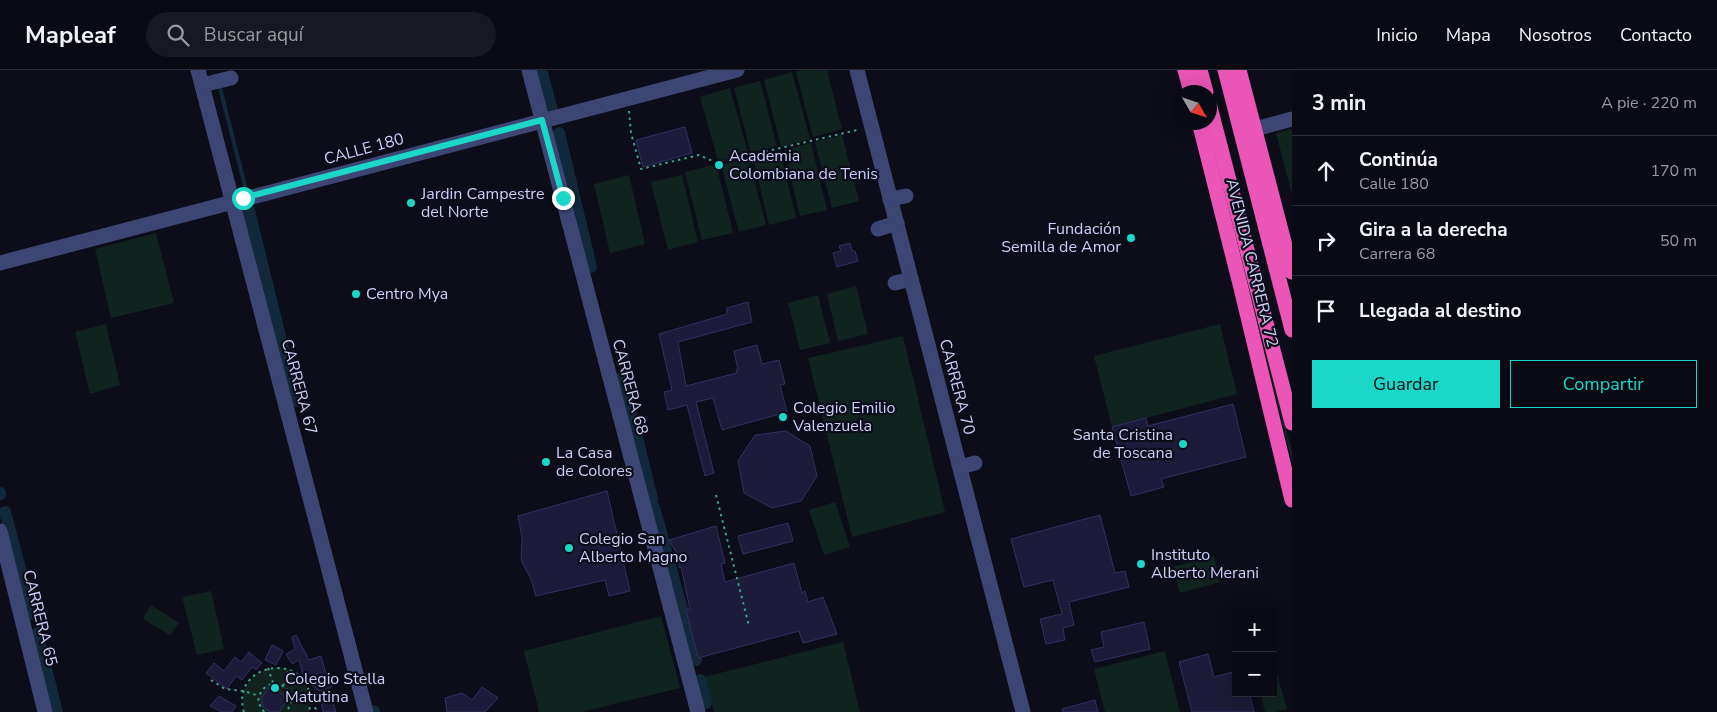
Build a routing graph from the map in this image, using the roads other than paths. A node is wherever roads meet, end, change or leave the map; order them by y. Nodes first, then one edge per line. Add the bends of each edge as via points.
1 (198, 70) edge
2 (529, 70) edge
3 (737, 70) edge
4 (857, 70) edge
5 (1185, 70) edge
6 (1200, 70) edge
7 (1225, 70) edge
8 (1239, 70) edge
9 (231, 78) dead end
10 (204, 85) junction
11 (1189, 85) edge
12 (1204, 85) edge
13 (1292, 119) edge
14 (542, 120) junction
15 (1255, 129) junction
16 (1201, 130) edge
17 (1216, 130) edge
18 (906, 196) dead end
19 (890, 200) junction
20 (232, 201) junction
21 (897, 223) junction
22 (878, 229) dead end
23 (0, 263) edge
24 (1292, 272) edge
25 (911, 279) junction
26 (895, 283) dead end
27 (1292, 330) edge
28 (1292, 423) edge
29 (975, 463) dead end
30 (960, 468) junction
31 (1292, 500) edge
32 (0, 531) edge
33 (45, 712) edge
34 (366, 712) edge
35 (698, 712) edge
36 (1023, 712) edge

1 - 10 street, CARRERA 67
2 - 14 street, CARRERA 68
3 - 14 street, CALLE 180
4 - 19 street, CARRERA 70
5 - 11 highway
6 - 12 highway
7 - 27 highway, AVENIDA CARRERA 72
8 - 15 highway
9 - 10 street
10 - 20 street, CARRERA 67
13 - 15 street
14 - 20 street, CALLE 180 via 331,169
14 - 35 street, CARRERA 68 via 557,199 601,373
15 - 24 highway
16 - 31 highway, AVENIDA CARRERA 72
17 - 28 highway, AVENIDA CARRERA 72
18 - 19 street
19 - 21 street, CARRERA 70
20 - 23 street, CALLE 180
20 - 34 street, CARRERA 67
21 - 22 street
21 - 25 street, CARRERA 70
25 - 26 street
25 - 30 street, CARRERA 70 via 931,329
29 - 30 street
30 - 36 street, CARRERA 70
32 - 33 street, CARRERA 65

